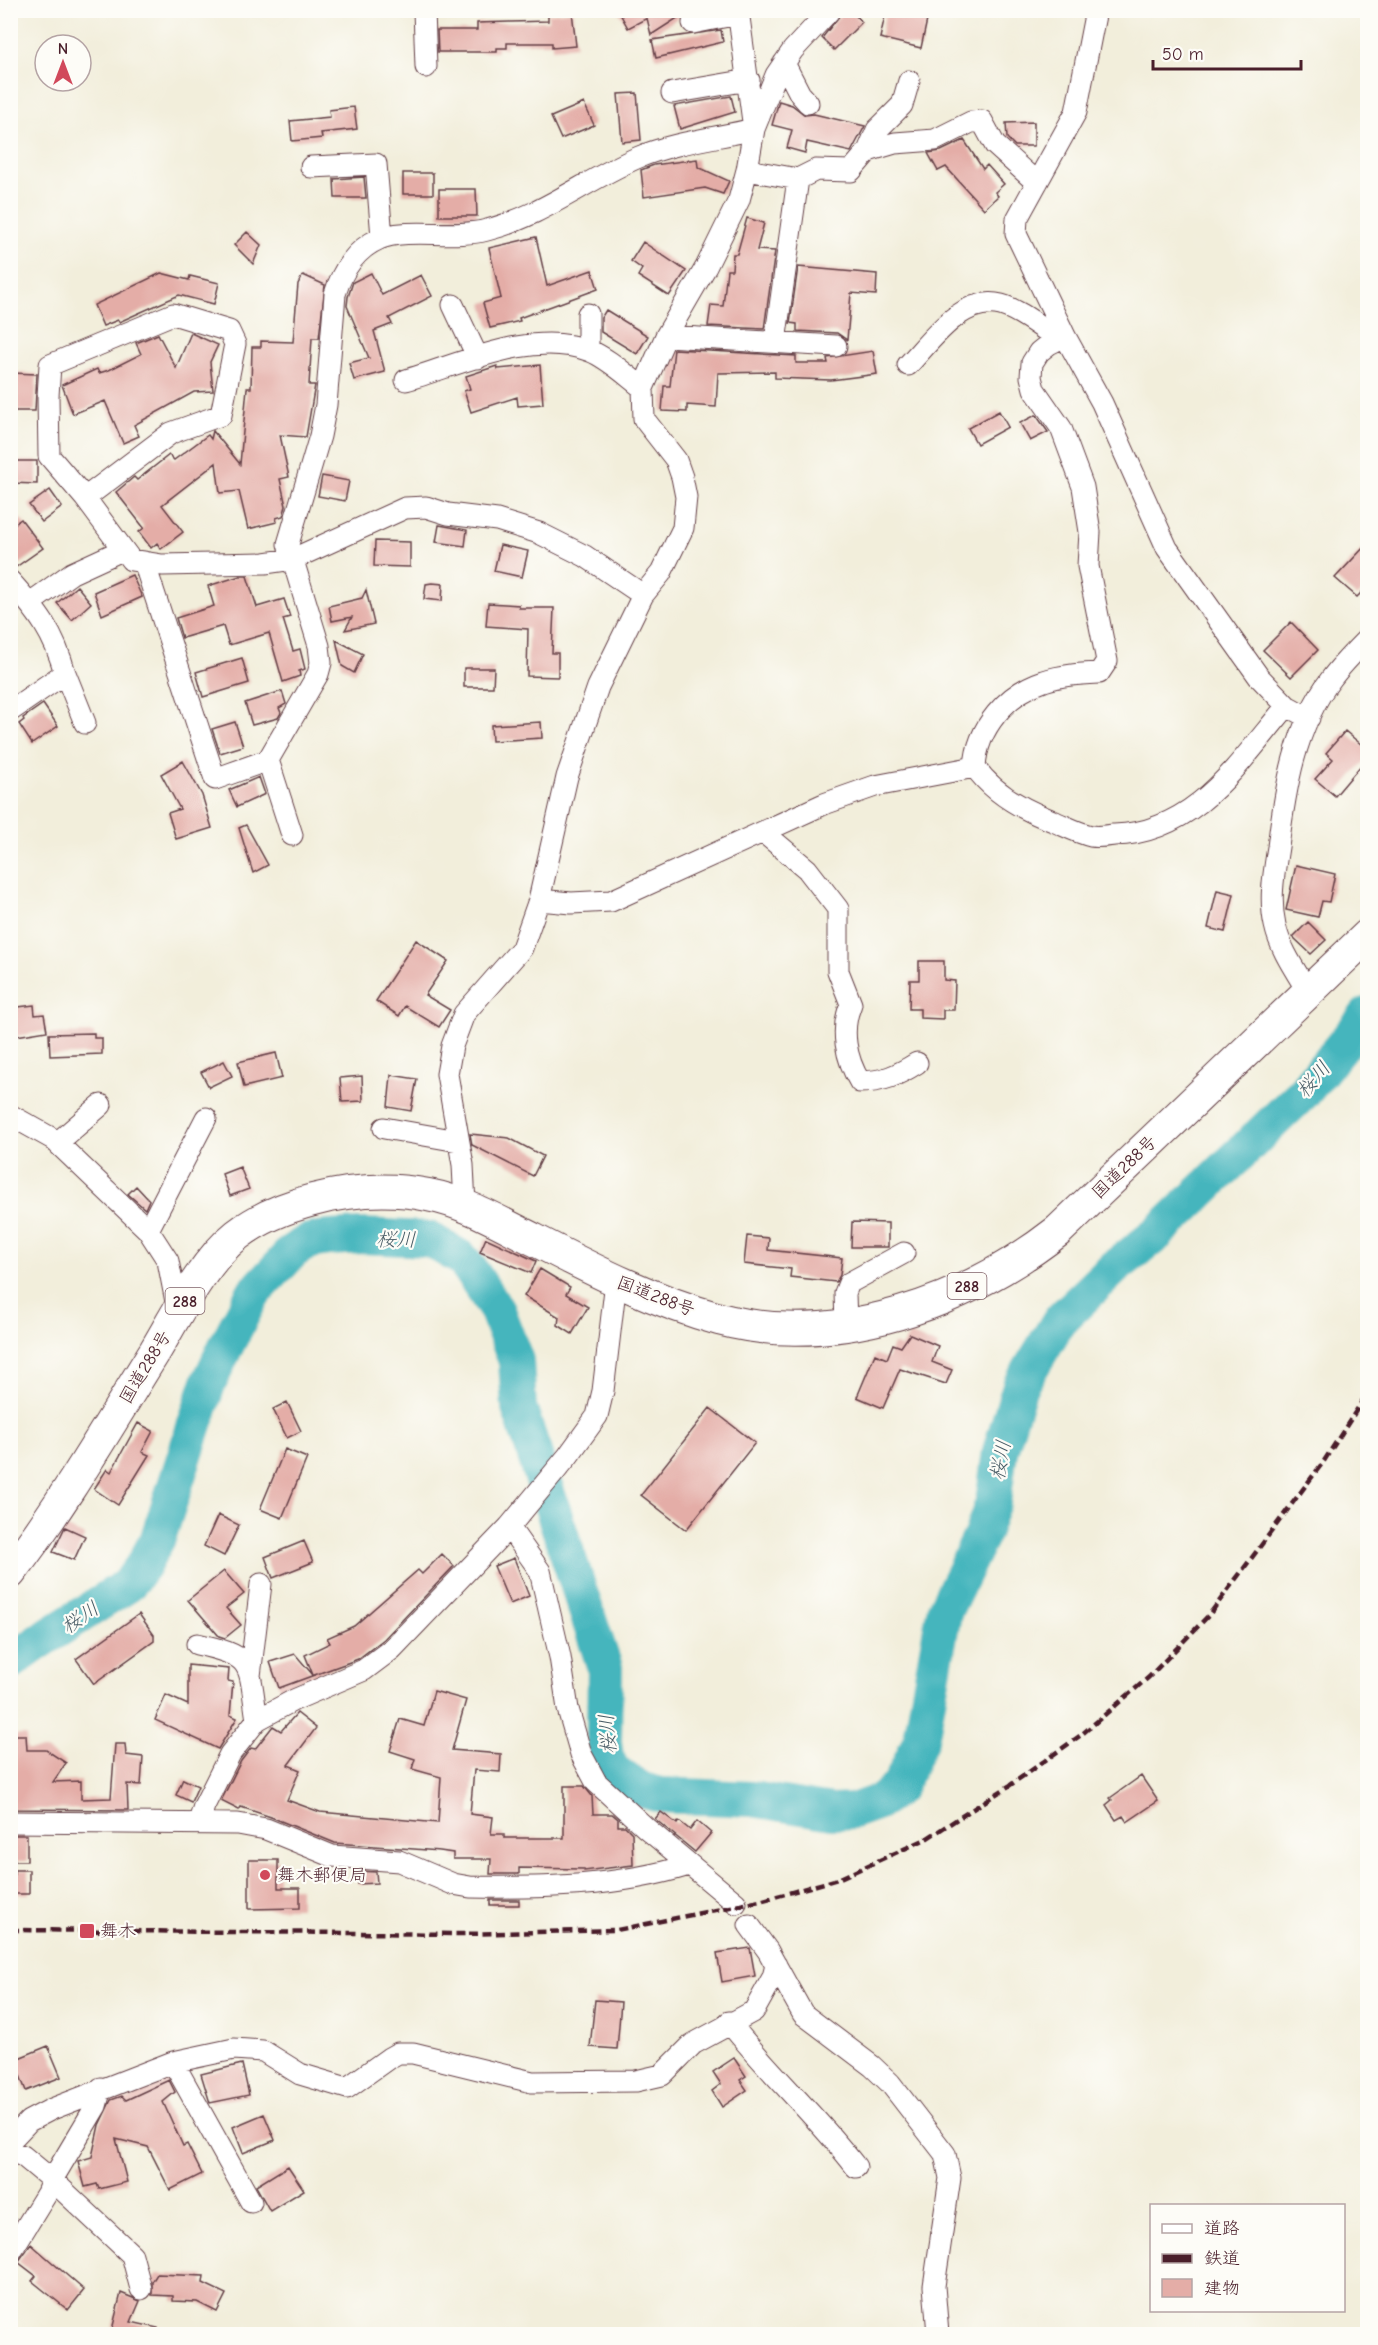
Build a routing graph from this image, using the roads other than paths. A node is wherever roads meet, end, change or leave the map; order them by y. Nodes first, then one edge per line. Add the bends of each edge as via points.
1 (424, 10) edge
2 (830, 10) edge
3 (1096, 10) edge
4 (738, 12) edge
5 (693, 23) dead end
6 (784, 63) junction
7 (426, 68) dead end
8 (749, 80) junction
9 (909, 81) dead end
10 (672, 93) dead end
11 (808, 103) dead end
12 (754, 129) junction
13 (868, 152) junction
14 (311, 167) dead end
15 (747, 170) junction
16 (798, 179) junction
17 (1037, 183) junction
18 (382, 237) junction
19 (453, 305) dead end
20 (588, 314) dead end
21 (666, 336) junction
22 (1061, 337) junction
23 (775, 342) junction
24 (836, 346) dead end
25 (588, 350) junction
26 (478, 358) junction
27 (908, 365) dead end
28 (406, 380) dead end
29 (643, 388) junction
30 (85, 498) junction
31 (122, 550) junction
32 (293, 559) junction
33 (144, 562) junction
34 (10, 581) edge
35 (643, 595) junction
36 (30, 603) junction
37 (1368, 638) edge
38 (65, 673) junction
39 (1287, 706) junction
40 (10, 711) edge
41 (1309, 718) junction
42 (85, 723) dead end
43 (268, 760) junction
44 (975, 767) junction
45 (763, 832) junction
46 (292, 835) dead end
47 (539, 900) junction
48 (1368, 935) edge
49 (1307, 990) junction
50 (917, 1063) dead end
51 (101, 1105) dead end
52 (10, 1115) edge
53 (206, 1118) dead end
54 (384, 1128) dead end
55 (458, 1141) junction
56 (57, 1143) junction
57 (465, 1205) junction
58 (148, 1230) junction
59 (904, 1253) dead end
60 (616, 1281) junction
61 (178, 1312) junction
62 (846, 1325) junction
63 (510, 1525) junction
64 (10, 1573) edge
65 (261, 1584) dead end
66 (197, 1644) dead end
67 (250, 1677) junction
68 (257, 1720) junction
69 (10, 1822) edge
70 (198, 1822) junction
71 (689, 1865) junction
72 (736, 1903) dead end
73 (749, 1925) dead end
74 (776, 1965) junction
75 (729, 2022) junction
76 (173, 2062) junction
77 (101, 2088) junction
78 (10, 2141) edge
79 (10, 2151) edge
80 (856, 2168) dead end
81 (52, 2180) junction
82 (251, 2202) dead end
83 (10, 2253) edge
84 (141, 2289) dead end
85 (938, 2334) edge

1 - 7 street
2 - 6 street
3 - 17 street via 1076,112
4 - 5 street
4 - 8 street
6 - 11 street
6 - 12 street
8 - 10 street
8 - 12 street
9 - 13 street via 902,105 877,130
12 - 15 street
12 - 18 street via 640,156 537,212 485,231 455,236 396,233
13 - 16 street via 851,171 816,170
13 - 17 street via 895,143 935,140 971,122 982,121 995,145
14 - 18 street via 376,164
15 - 16 street
15 - 21 street via 739,200
16 - 23 street
17 - 22 street via 1017,219 1016,234
18 - 32 street via 350,263 335,294 326,405 288,544
19 - 26 street
20 - 25 street
21 - 23 street
21 - 29 street
22 - 27 street via 1004,305 976,306 962,311
22 - 39 street via 1102,403 1167,548 1244,658
22 - 44 street via 1039,352 1032,363 1031,377 1034,389 1068,444 1083,487 1090,532 1088,566 1107,661 1099,672 1060,676 1012,698 984,733
23 - 24 street
25 - 26 street via 547,343
25 - 29 street
26 - 28 street
29 - 35 street via 644,419 676,460 686,511 677,543 661,573
30 - 30 street via 171,433 221,415 235,344 229,332 173,314 51,365 49,456
30 - 31 street
31 - 33 street via 131,560
31 - 36 street via 72,573
32 - 33 street via 265,563
32 - 35 street via 405,508 426,507 497,520 539,533 585,556
32 - 43 street via 321,663
33 - 43 street via 215,779
34 - 36 street
35 - 47 street via 598,687 578,742
36 - 38 street via 57,643
37 - 41 street via 1330,680
38 - 40 street
38 - 42 street
39 - 41 street
39 - 44 street via 1206,799 1160,828 1129,835 1092,836 1042,817 1003,796
41 - 49 street via 1297,746 1282,816 1272,902 1280,943
43 - 46 street
44 - 45 street via 875,786
45 - 47 street via 611,901
45 - 50 street via 807,869 838,909 838,971 851,1004 845,1019 846,1053 860,1082 893,1077
47 - 55 street via 522,948 465,1014 452,1046 447,1074
48 - 49 highway, 国道288号 / 288
49 - 62 highway, 国道288号 / 288 via 1037,1248 1005,1269 929,1303 896,1315
51 - 56 street
52 - 56 street
53 - 58 street
54 - 55 street
55 - 57 street
56 - 58 street
57 - 60 highway, 国道288号 / 288
57 - 61 highway, 国道288号 / 288 via 429,1195 387,1190 333,1195 297,1204 273,1213 220,1250
58 - 61 street via 168,1261
59 - 62 street via 849,1282 845,1293
60 - 62 highway, 国道288号 / 288 via 658,1300 721,1320 796,1329
60 - 63 street via 597,1416
61 - 64 highway, 国道288号 / 288 via 84,1467
63 - 68 street via 392,1649 364,1670
63 - 71 street via 540,1571 581,1754 596,1782
65 - 67 street
66 - 67 street via 236,1654 244,1661
67 - 68 street
68 - 70 street via 230,1754
69 - 70 street
70 - 71 street via 266,1829 332,1856 399,1861 453,1884 470,1887 615,1883
71 - 72 street
73 - 74 street
74 - 75 street via 760,2004
74 - 85 street via 803,2014 878,2072 945,2154 950,2178 934,2286
75 - 76 street via 693,2044 662,2075 636,2081 532,2082 413,2053 398,2053 347,2088 300,2074 263,2051 234,2049
75 - 80 street via 756,2057 828,2130
76 - 77 street
76 - 82 street
77 - 78 street via 29,2121
77 - 81 street via 96,2106
79 - 81 street via 23,2156
81 - 83 street
81 - 84 street via 132,2255

